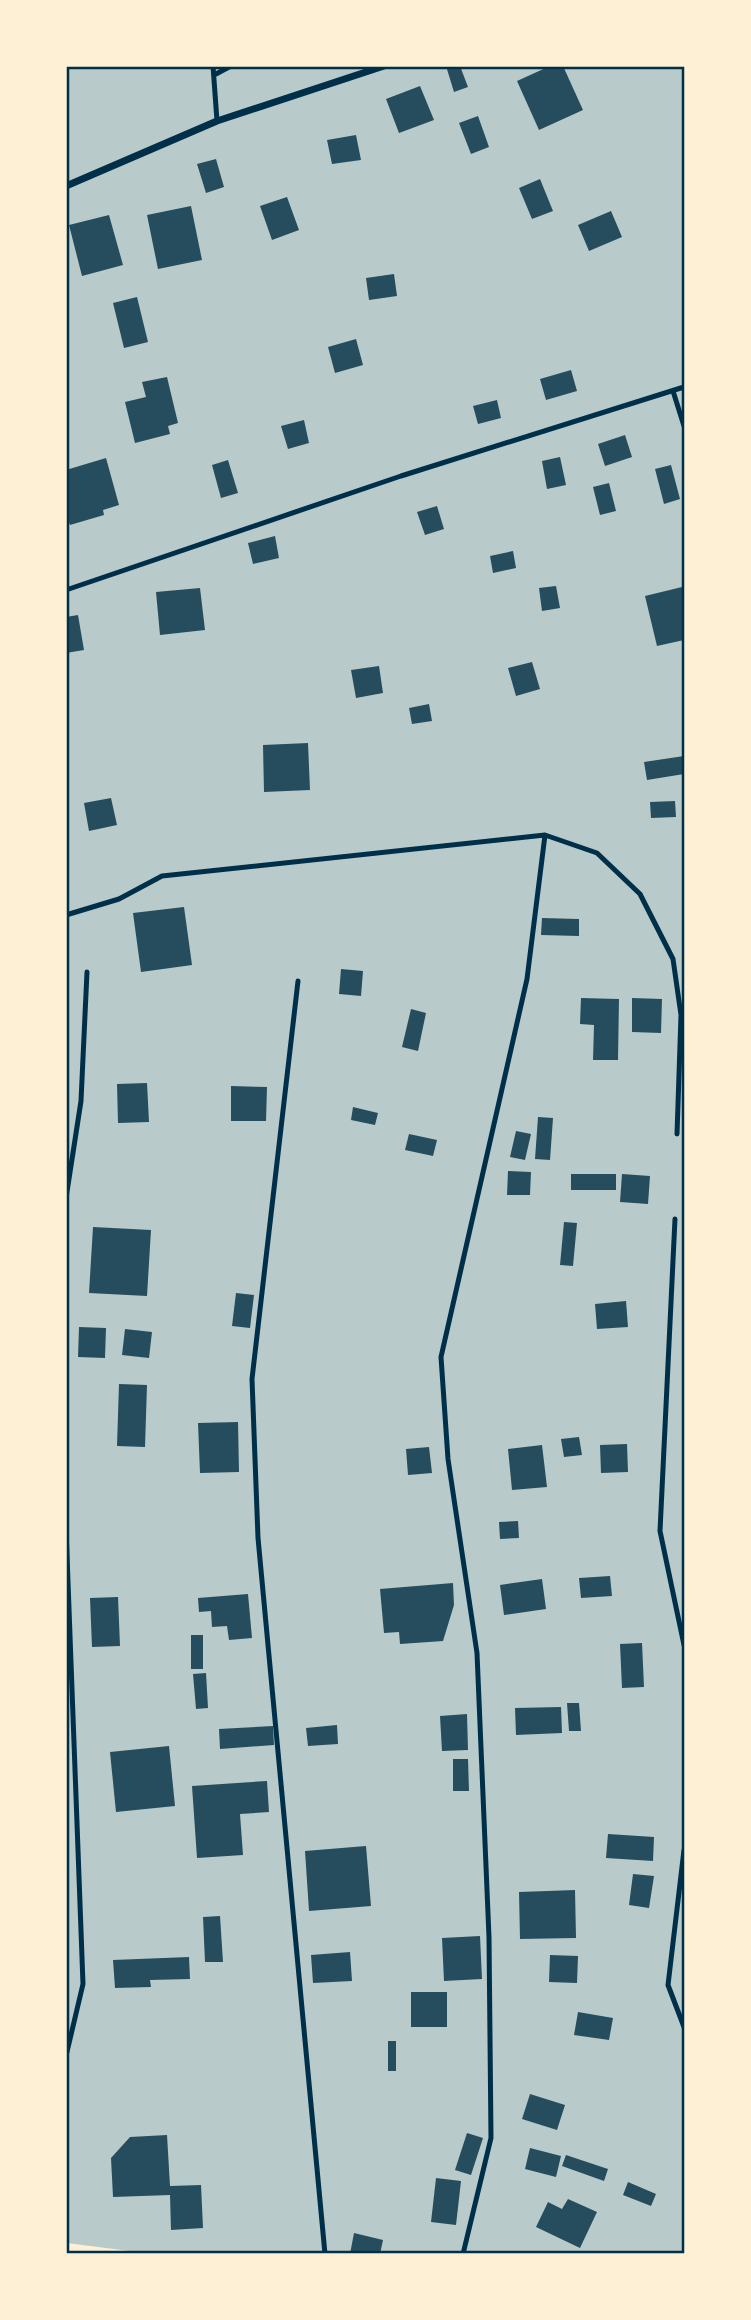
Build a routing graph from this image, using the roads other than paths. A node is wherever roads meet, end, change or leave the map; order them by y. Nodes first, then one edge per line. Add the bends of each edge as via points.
1 (213, 66) edge
2 (230, 66) edge
3 (384, 66) edge
4 (216, 74) junction
5 (217, 121) junction
6 (66, 186) edge
7 (684, 387) edge
8 (674, 391) junction
9 (684, 426) edge
10 (66, 590) edge
11 (545, 835) junction
12 (66, 915) edge
13 (87, 972) dead end
14 (298, 981) dead end
15 (677, 1134) dead end
16 (66, 1198) edge
17 (675, 1219) dead end
18 (66, 1528) edge
19 (684, 1646) edge
20 (684, 1850) edge
21 (684, 2027) edge
22 (66, 2056) edge
23 (325, 2253) edge
24 (463, 2253) edge

1 - 4 lane
2 - 4 lane
3 - 5 street
4 - 5 lane
5 - 6 street
7 - 8 lane
8 - 9 lane
8 - 10 lane via 389,480
11 - 12 lane via 162,876 119,899
11 - 15 lane via 597,853 640,894 674,959 681,1015
11 - 24 lane via 527,979 441,1357 448,1459 477,1654 489,1937 491,2138
13 - 16 lane via 81,1101
14 - 23 lane via 252,1379 258,1538
17 - 19 lane via 660,1531
18 - 22 lane via 83,1984
20 - 21 lane via 668,1986

